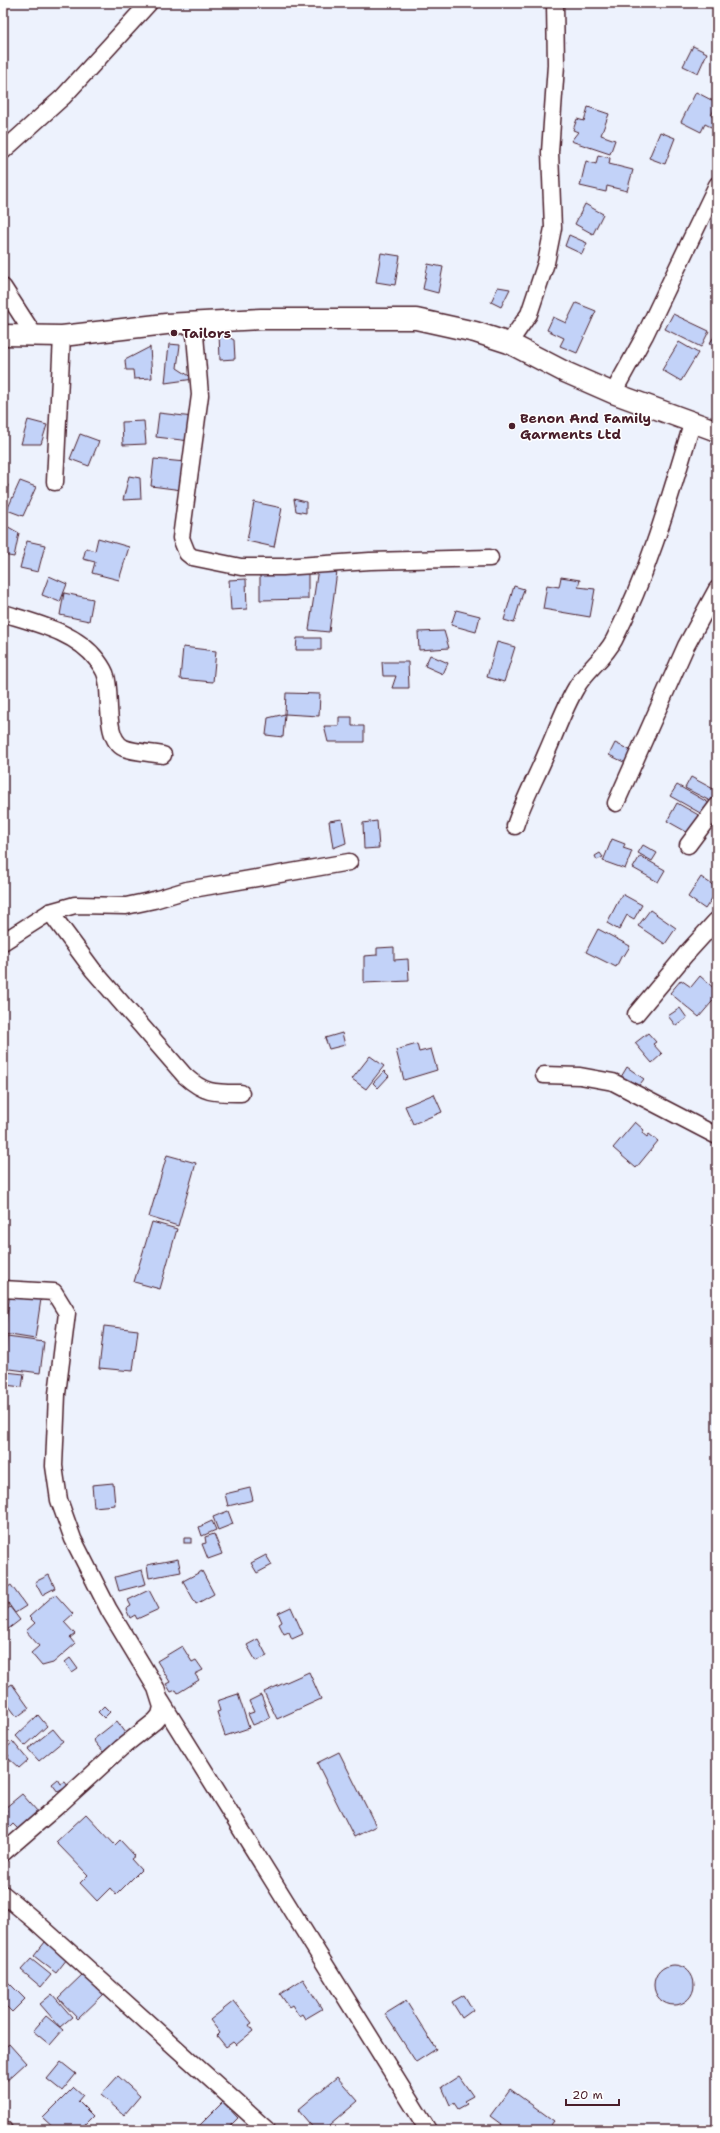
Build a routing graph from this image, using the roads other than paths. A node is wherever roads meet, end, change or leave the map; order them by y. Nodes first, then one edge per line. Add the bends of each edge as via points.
1 (149, 3) edge
2 (555, 3) edge
3 (3, 151) edge
4 (717, 184) edge
5 (3, 287) edge
6 (194, 323) junction
7 (3, 335) edge
8 (34, 335) junction
9 (62, 336) junction
10 (509, 343) junction
11 (613, 393) junction
12 (692, 424) junction
13 (717, 431) edge
14 (55, 482) dead end
15 (490, 558) dead end
16 (717, 589) edge
17 (3, 613) edge
18 (163, 755) dead end
19 (616, 803) dead end
20 (717, 806) edge
21 (514, 826) dead end
22 (688, 845) dead end
23 (348, 862) dead end
24 (50, 912) junction
25 (717, 921) edge
26 (3, 942) edge
27 (636, 1014) dead end
28 (544, 1075) dead end
29 (241, 1093) dead end
30 (717, 1136) edge
31 (3, 1289) edge
32 (161, 1701) junction
33 (3, 1853) edge
34 (3, 1894) edge
35 (267, 2130) edge
36 (428, 2130) edge

1 - 3 street via 63,96
2 - 10 street via 556,65 550,152 553,228 546,263 528,314
4 - 11 street via 645,336
5 - 8 street
6 - 9 street
6 - 10 street via 260,319 416,319 475,332
6 - 15 street via 200,395 181,538 187,553 192,557 241,566 283,567 370,561
7 - 8 street
8 - 9 street
9 - 14 street
10 - 11 street
11 - 12 street
12 - 13 street
12 - 21 street via 664,518 635,592 605,654 576,687
16 - 19 street via 686,646
17 - 18 street via 70,637 83,645 97,660 106,676 112,729 118,743 124,748
20 - 22 street
23 - 24 street via 187,890 126,906 75,905
24 - 26 street
24 - 29 street via 94,970 185,1076 196,1086 210,1093
25 - 27 street
28 - 30 street via 580,1076 613,1082
31 - 32 street via 54,1292 67,1313 57,1394 54,1466 59,1500 73,1539 109,1610 156,1688
32 - 33 street via 160,1715 155,1721
32 - 36 street
34 - 35 street

